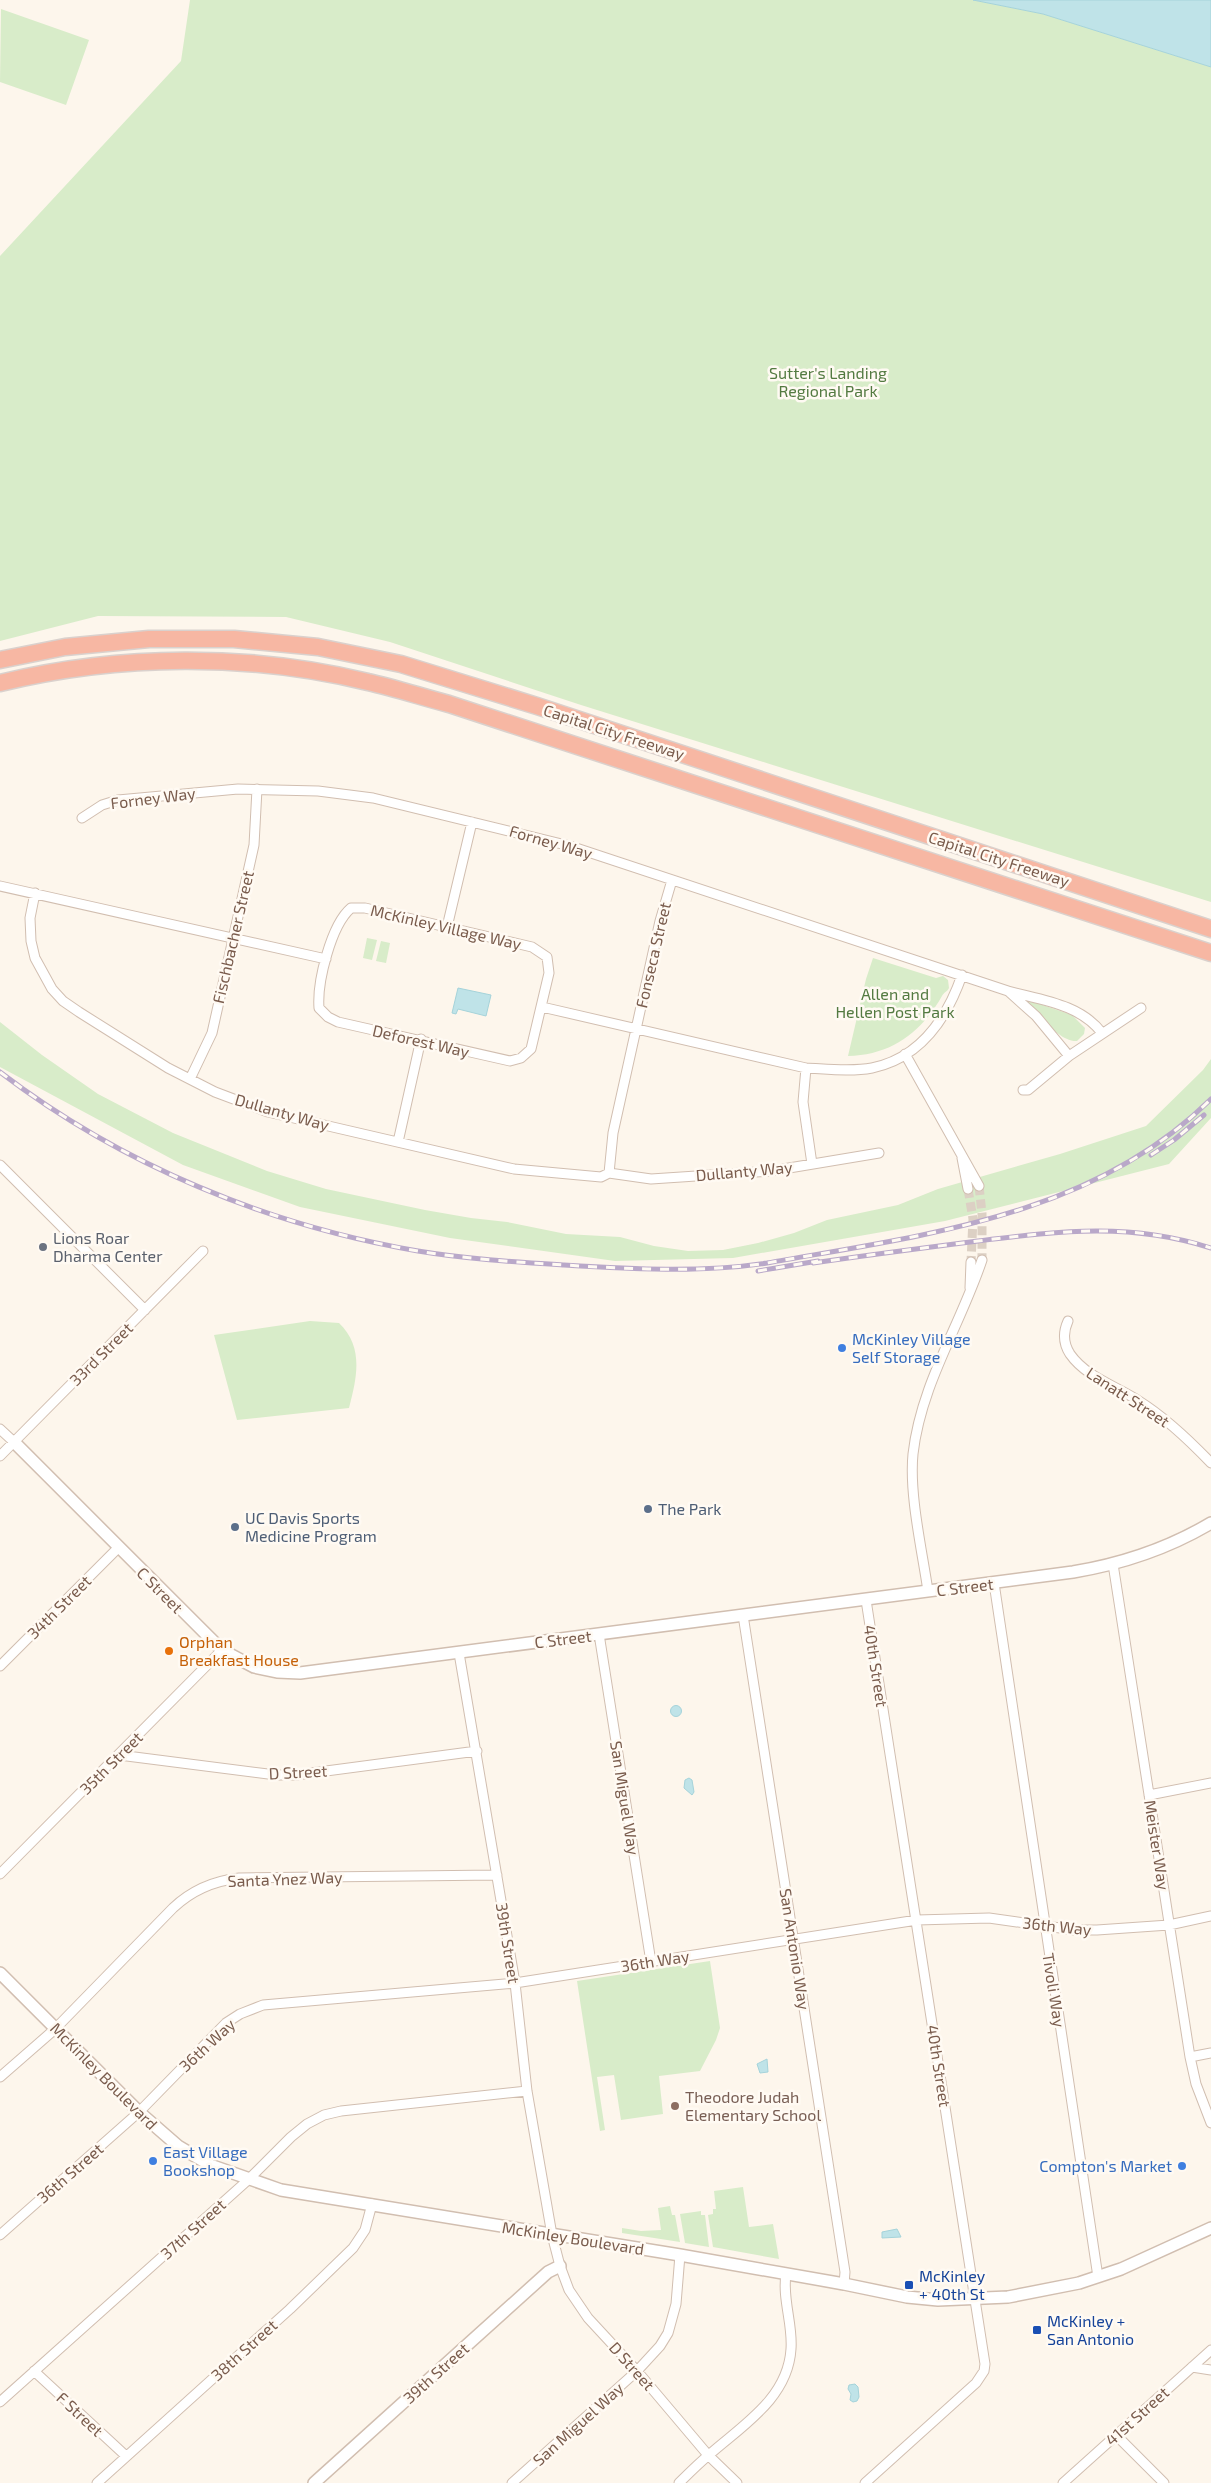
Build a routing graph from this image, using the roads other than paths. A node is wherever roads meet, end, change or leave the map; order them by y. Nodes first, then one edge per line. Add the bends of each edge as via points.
1 (0, 660) edge
2 (0, 682) edge
3 (257, 790) junction
4 (82, 818) dead end
5 (472, 822) junction
6 (672, 880) junction
7 (0, 886) edge
8 (35, 894) junction
9 (447, 927) junction
10 (1211, 929) edge
11 (232, 938) junction
12 (1211, 953) edge
13 (326, 959) junction
14 (962, 975) junction
15 (1008, 991) junction
16 (542, 1008) junction
17 (1141, 1008) dead end
18 (635, 1030) junction
19 (1102, 1033) junction
20 (421, 1040) junction
21 (906, 1054) junction
22 (1069, 1056) junction
23 (806, 1068) junction
24 (190, 1079) junction
25 (1023, 1090) dead end
26 (398, 1142) junction
27 (959, 1148) junction
28 (879, 1153) dead end
29 (812, 1164) junction
30 (0, 1165) edge
31 (609, 1173) junction
32 (979, 1186) tunnel mouth
33 (968, 1189) tunnel mouth
34 (203, 1252) dead end
35 (982, 1260) tunnel mouth
36 (971, 1262) tunnel mouth
37 (970, 1291) junction
38 (145, 1310) junction
39 (1068, 1321) dead end
40 (0, 1429) edge
41 (14, 1442) junction
42 (0, 1456) edge
43 (1211, 1463) edge
44 (1211, 1523) edge
45 (118, 1548) junction
46 (1113, 1564) junction
47 (994, 1583) junction
48 (928, 1591) junction
49 (866, 1600) junction
50 (743, 1615) junction
51 (599, 1634) junction
52 (222, 1650) junction
53 (459, 1653) junction
54 (0, 1666) edge
55 (477, 1751) junction
56 (119, 1755) junction
57 (1211, 1783) edge
58 (1149, 1795) junction
59 (0, 1874) edge
60 (497, 1875) junction
61 (1211, 1916) edge
62 (917, 1920) junction
63 (1169, 1925) junction
64 (1044, 1926) junction
65 (794, 1939) junction
66 (651, 1962) junction
67 (0, 1973) edge
68 (514, 1983) junction
69 (55, 2029) junction
70 (1211, 2053) edge
71 (1190, 2057) junction
72 (0, 2077) edge
73 (527, 2091) junction
74 (139, 2112) junction
75 (1211, 2123) edge
76 (248, 2180) junction
77 (372, 2204) junction
78 (1211, 2228) edge
79 (552, 2234) junction
80 (0, 2235) edge
81 (680, 2255) junction
82 (560, 2266) junction
83 (786, 2274) junction
84 (1098, 2277) junction
85 (844, 2284) junction
86 (976, 2300) junction
87 (1211, 2350) edge
88 (1192, 2367) junction
89 (1211, 2370) edge
90 (34, 2371) junction
91 (637, 2371) junction
92 (0, 2402) edge
93 (1116, 2435) junction
94 (708, 2455) junction
95 (126, 2456) junction
96 (97, 2483) edge
97 (314, 2483) edge
98 (512, 2483) edge
99 (680, 2483) edge
100 (738, 2483) edge
101 (865, 2483) edge
102 (1063, 2483) edge
103 (1164, 2483) edge

1 - 10 highway, Capital City Freeway via 65,647 149,639 234,639 318,647 401,664
2 - 12 highway, Capital City Freeway via 115,664 200,661 284,667 367,682 449,704
3 - 4 street, Forney Way via 118,800 102,805
3 - 5 street, Forney Way via 318,791 373,798
3 - 11 street, Fischbacher Street via 254,845
5 - 6 street, Forney Way via 570,846
5 - 9 street
6 - 14 street, Forney Way
6 - 18 street, Fonseca Street
7 - 8 street
8 - 11 street
8 - 24 street, Dullanty Way via 30,918 31,941 35,958 52,989 79,1012
9 - 13 street, McKinley Village Way via 365,908 351,908 338,925
9 - 16 street, McKinley Village Way via 532,947 546,957 549,973
11 - 13 street
11 - 24 street, Fischbacher Street via 212,1033
13 - 20 street, Deforest Way via 318,997 319,1008 328,1017
14 - 15 street, Forney Way
14 - 21 street via 944,1016 932,1032
15 - 19 street, Forney Way via 1083,1013
15 - 22 street, Forney Way via 1036,1016
16 - 18 street
16 - 20 street, Deforest Way via 531,1049 516,1060
17 - 19 street
18 - 23 street
18 - 31 street via 612,1133
19 - 22 street
20 - 26 street
21 - 23 street via 872,1068
21 - 27 street
22 - 25 street via 1028,1090
23 - 29 street via 803,1102
24 - 26 street, Dullanty Way via 268,1112
26 - 31 street, Dullanty Way via 514,1169 601,1177
27 - 32 street
27 - 33 street
28 - 29 street, Dullanty Way
29 - 31 street, Dullanty Way via 771,1171 651,1179
30 - 38 street
34 - 38 street, 33rd Street
35 - 37 street
36 - 37 street
37 - 48 street via 933,1376 919,1421 913,1456
38 - 41 street, 33rd Street
39 - 43 street, Lanatt Street via 1065,1342 1082,1367 1159,1415
40 - 41 street, C Street
41 - 42 street, 33rd Street
41 - 45 street, C Street
44 - 46 street, C Street via 1182,1540
45 - 52 street, C Street
45 - 54 street, 34th Street
46 - 47 street, C Street
46 - 58 street, Meister Way
47 - 48 street, C Street
47 - 64 street, Tivoli Way
48 - 49 street, C Street
49 - 50 street, C Street
49 - 62 street, 40th Street
50 - 51 street, C Street
50 - 65 street, San Antonio Way
51 - 53 street, C Street
51 - 66 street, San Miguel Way
52 - 53 street, C Street via 254,1667 288,1673
52 - 56 street, 35th Street
53 - 55 street, 39th Street
55 - 56 street, D Street via 296,1775
55 - 60 street, 39th Street
56 - 59 street, 35th Street
57 - 58 street
58 - 63 street, Meister Way
60 - 68 street, 39th Street
60 - 69 street, Santa Ynez Way via 239,1878 210,1884 173,1908
61 - 63 street, 36th Way
62 - 64 street, 36th Way via 990,1918
62 - 65 street, 36th Way
62 - 86 street, 40th Street
63 - 64 street, 36th Way via 1097,1930
63 - 71 street, Meister Way
64 - 84 street, Tivoli Way
65 - 66 street, 36th Way
65 - 85 street, San Antonio Way via 845,2272
66 - 68 street, 36th Way
67 - 69 street, McKinley Boulevard
68 - 73 street, 39th Street
68 - 74 street, 36th Way via 271,2004 247,2010 220,2028
69 - 72 street, Santa Ynez Way
69 - 74 street, McKinley Boulevard
70 - 71 street
71 - 75 street, Meister Way
73 - 76 street, 37th Street via 324,2115 291,2137
73 - 79 street, 39th Street
74 - 76 street, McKinley Boulevard via 191,2154
74 - 80 street, 36th Street
76 - 77 street, McKinley Boulevard via 281,2190
76 - 90 street, 37th Street
77 - 79 street, McKinley Boulevard
77 - 95 street, 38th Street via 365,2230 353,2248
78 - 84 street, McKinley Boulevard
79 - 81 street, McKinley Boulevard
79 - 82 street, D Street
81 - 83 street, McKinley Boulevard
81 - 91 street, San Miguel Way via 673,2318 660,2346
82 - 91 street, D Street via 578,2304
82 - 97 street, 39th Street via 548,2272
83 - 85 street, McKinley Boulevard
83 - 94 street via 784,2289 791,2347 789,2365 766,2405
84 - 86 street, McKinley Boulevard via 1039,2292
85 - 86 street, McKinley Boulevard via 907,2297
86 - 101 street, 40th Street via 985,2356 981,2377
87 - 88 street, 41st Street
88 - 89 street
88 - 93 street, 41st Street
90 - 92 street, 37th Street
90 - 95 street, F Street
91 - 94 street, D Street
91 - 98 street, San Miguel Way
93 - 102 street, 41st Street
93 - 103 street
94 - 99 street
94 - 100 street, D Street
95 - 96 street, 38th Street

